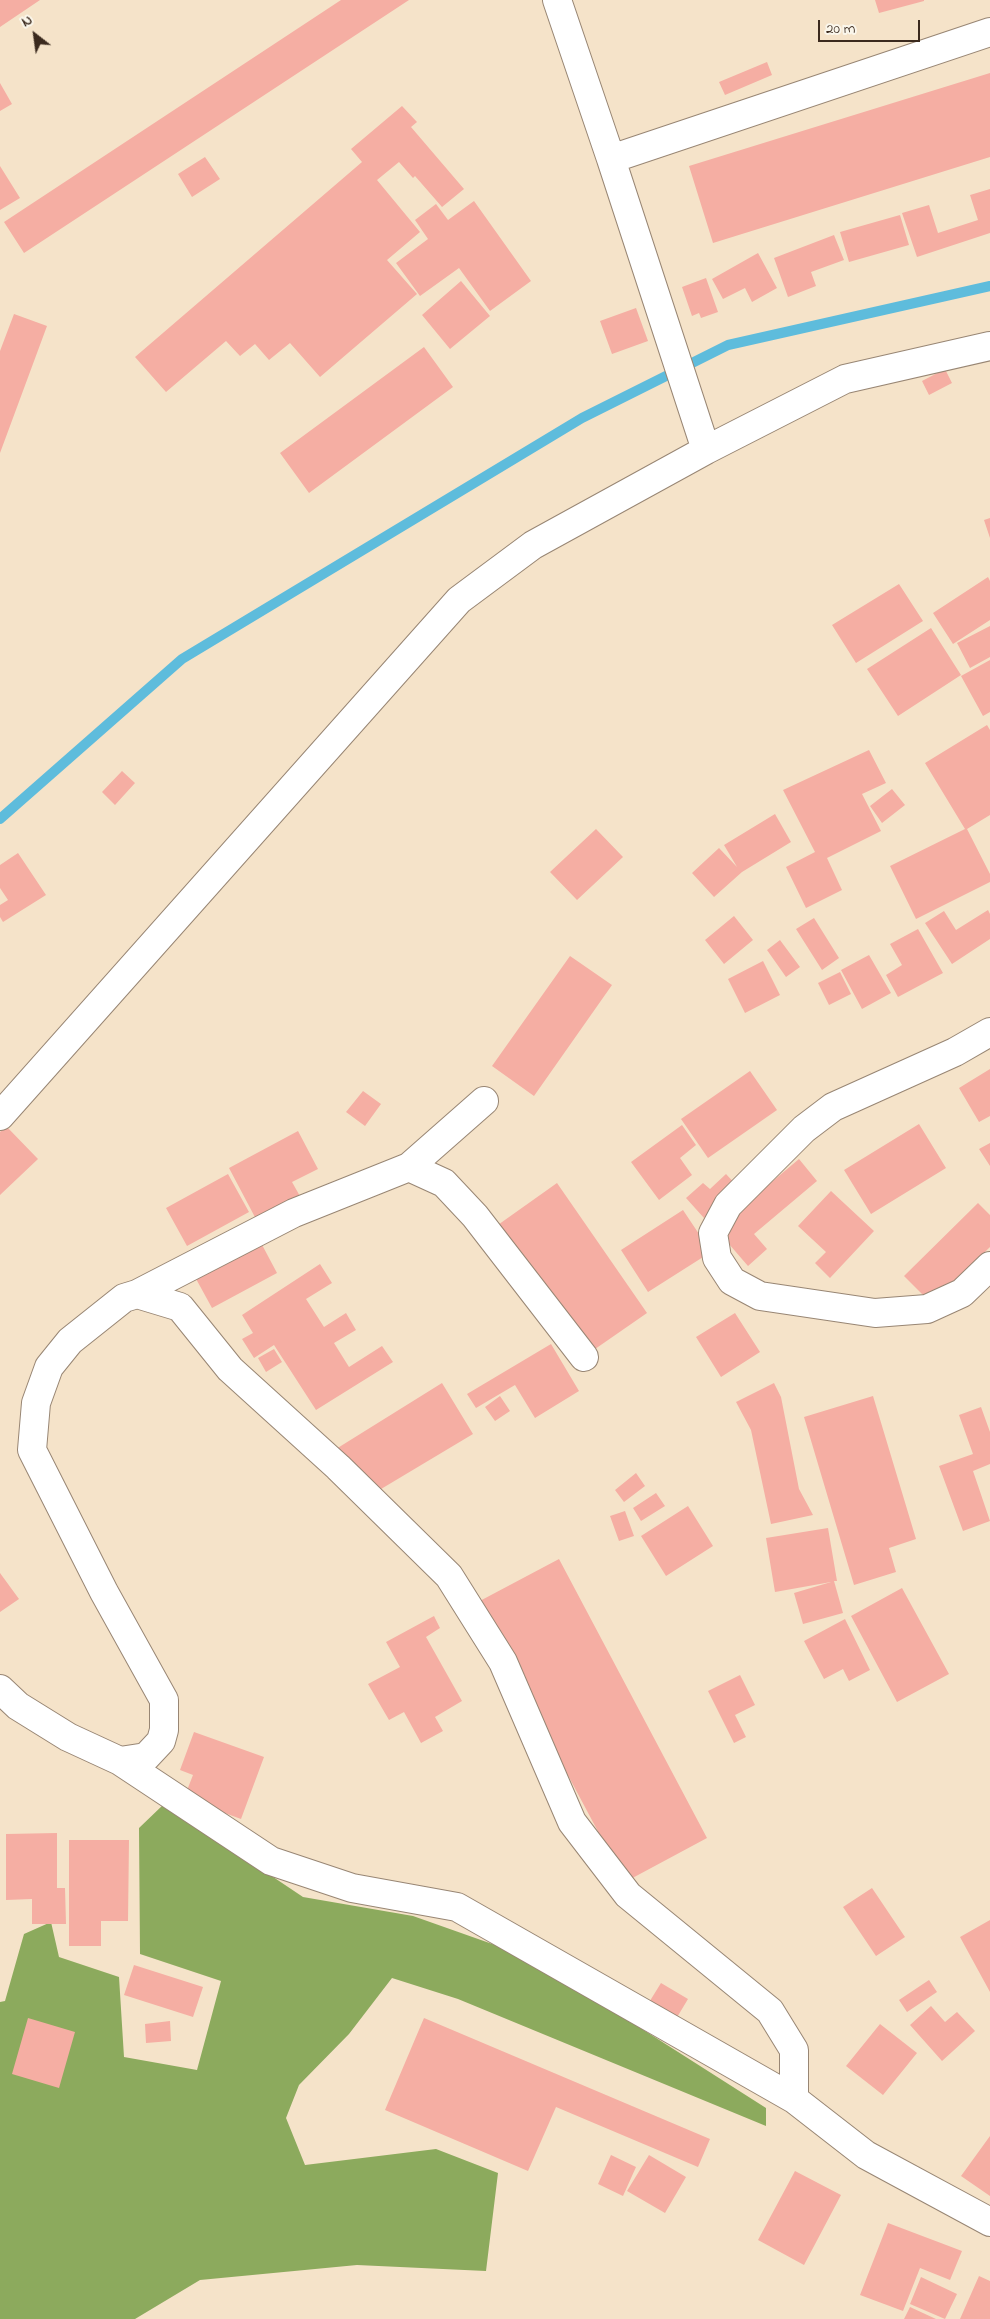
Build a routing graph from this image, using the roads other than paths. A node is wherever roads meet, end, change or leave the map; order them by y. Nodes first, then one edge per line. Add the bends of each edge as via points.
1 (557, 0) edge
2 (990, 32) edge
3 (611, 159) junction
4 (990, 346) edge
5 (706, 450) junction
6 (990, 1032) edge
7 (484, 1101) dead end
8 (0, 1116) edge
9 (409, 1167) junction
10 (990, 1266) edge
11 (137, 1294) junction
12 (584, 1357) dead end
13 (0, 1689) edge
14 (120, 1761) junction
15 (794, 2099) junction
16 (990, 2222) edge

1 - 3 street
2 - 3 street
3 - 5 street
4 - 5 street via 845,379
5 - 8 street via 532,545 459,600
6 - 10 street via 955,1052 833,1107 804,1129 728,1205 713,1233 717,1258 732,1281 760,1296 875,1313 927,1309 962,1293
7 - 9 street
9 - 11 street via 294,1213
9 - 12 street via 444,1183 475,1216
11 - 14 street via 124,1298 70,1341 49,1366 36,1403 32,1450 104,1592 164,1700 162,1741 146,1757
11 - 15 street via 180,1307 230,1369 338,1467 449,1576 503,1662 572,1822 628,1895 770,2011 794,2050
13 - 14 street via 18,1706 68,1736
14 - 15 street via 271,1861 352,1888 457,1907
15 - 16 street via 866,2155

